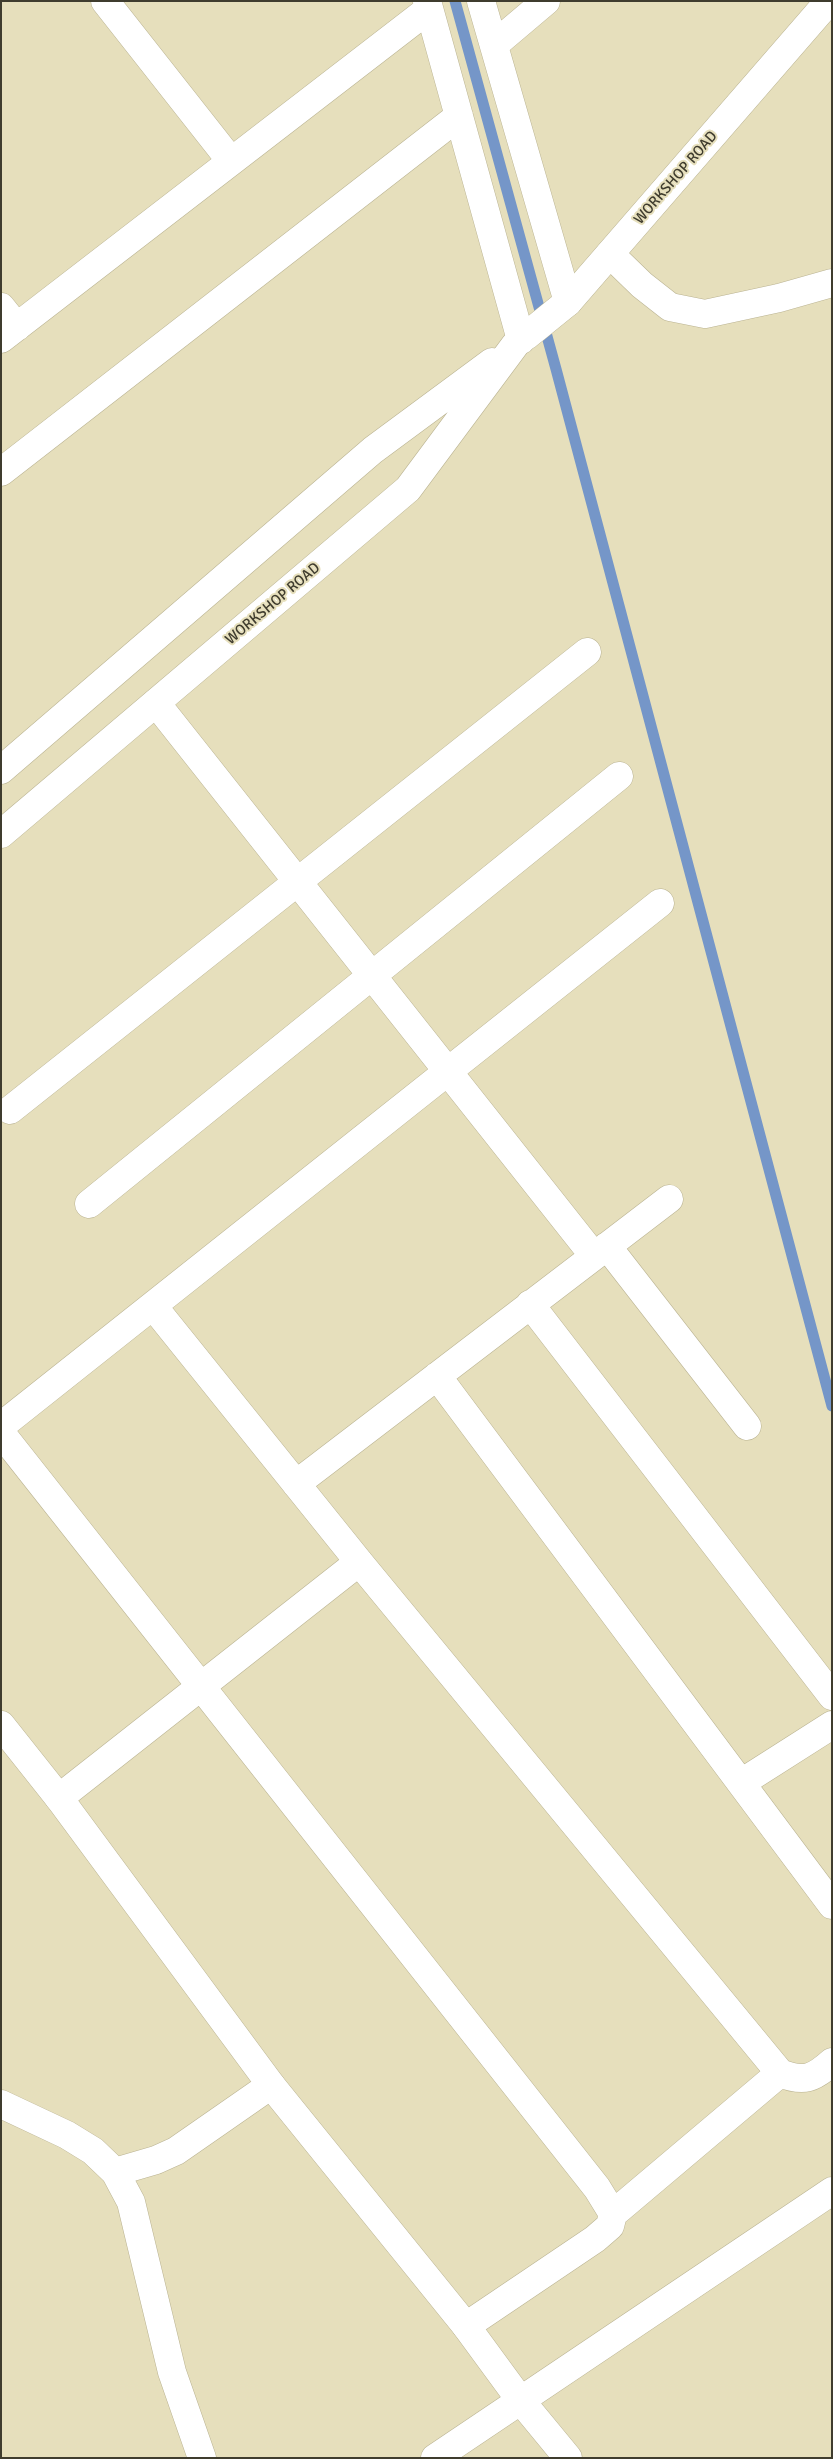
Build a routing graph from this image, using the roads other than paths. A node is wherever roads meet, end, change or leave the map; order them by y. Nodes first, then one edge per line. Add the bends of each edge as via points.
1 (105, 1) edge
2 (481, 1) edge
3 (546, 1) edge
4 (828, 1) edge
5 (428, 5) edge
6 (494, 45) junction
7 (459, 116) junction
8 (231, 162) junction
9 (610, 254) junction
10 (832, 283) edge
11 (562, 307) junction
12 (6, 324) edge
13 (521, 340) junction
14 (1, 472) edge
15 (587, 652) dead end
16 (156, 703) junction
17 (1, 770) edge
18 (619, 776) dead end
19 (1, 834) edge
20 (297, 882) junction
21 (660, 902) dead end
22 (372, 976) junction
23 (448, 1071) junction
24 (10, 1110) dead end
25 (668, 1199) dead end
26 (89, 1204) dead end
27 (600, 1251) junction
28 (530, 1304) junction
29 (153, 1306) junction
30 (437, 1376) junction
31 (1, 1426) edge
32 (746, 1426) dead end
33 (1, 1433) edge
34 (296, 1484) junction
35 (359, 1562) junction
36 (201, 1686) junction
37 (832, 1696) edge
38 (1, 1725) edge
39 (832, 1725) edge
40 (741, 1783) junction
41 (59, 1798) junction
42 (832, 1905) edge
43 (832, 2062) edge
44 (780, 2073) junction
45 (271, 2085) junction
46 (1, 2104) edge
47 (115, 2172) junction
48 (832, 2191) edge
49 (613, 2214) junction
50 (466, 2326) junction
51 (521, 2402) junction
52 (202, 2458) edge
53 (435, 2458) edge
54 (568, 2458) edge

1 - 8 street
2 - 6 street
3 - 6 street
4 - 9 street, WORKSHOP ROAD
5 - 7 street
5 - 8 street
6 - 11 street
7 - 13 street
7 - 14 street
8 - 12 street
9 - 10 street via 670,307 705,314
9 - 11 street, WORKSHOP ROAD
11 - 13 street, WORKSHOP ROAD
13 - 16 street, WORKSHOP ROAD via 408,489
13 - 17 street, WORKSHOP ROAD via 373,450
15 - 20 street
16 - 19 street, WORKSHOP ROAD
16 - 20 street
18 - 22 street
20 - 22 street
20 - 24 street
21 - 23 street
22 - 23 street
22 - 26 street
23 - 27 street
23 - 29 street
25 - 27 street
27 - 28 street
27 - 32 street
28 - 30 street
28 - 37 street
29 - 31 street
29 - 34 street
30 - 34 street
30 - 40 street
33 - 36 street
34 - 35 street
35 - 36 street
35 - 44 street
36 - 41 street
36 - 49 street via 597,2188
38 - 41 street
39 - 40 street
40 - 42 street
41 - 45 street
43 - 44 street via 812,2078 792,2078
44 - 49 street
45 - 47 street via 176,2150 156,2160
45 - 50 street
46 - 47 street via 67,2135 92,2151
47 - 52 street via 131,2202 172,2372
48 - 51 street
49 - 50 street via 610,2226 596,2238
50 - 51 street
51 - 53 street
51 - 54 street

